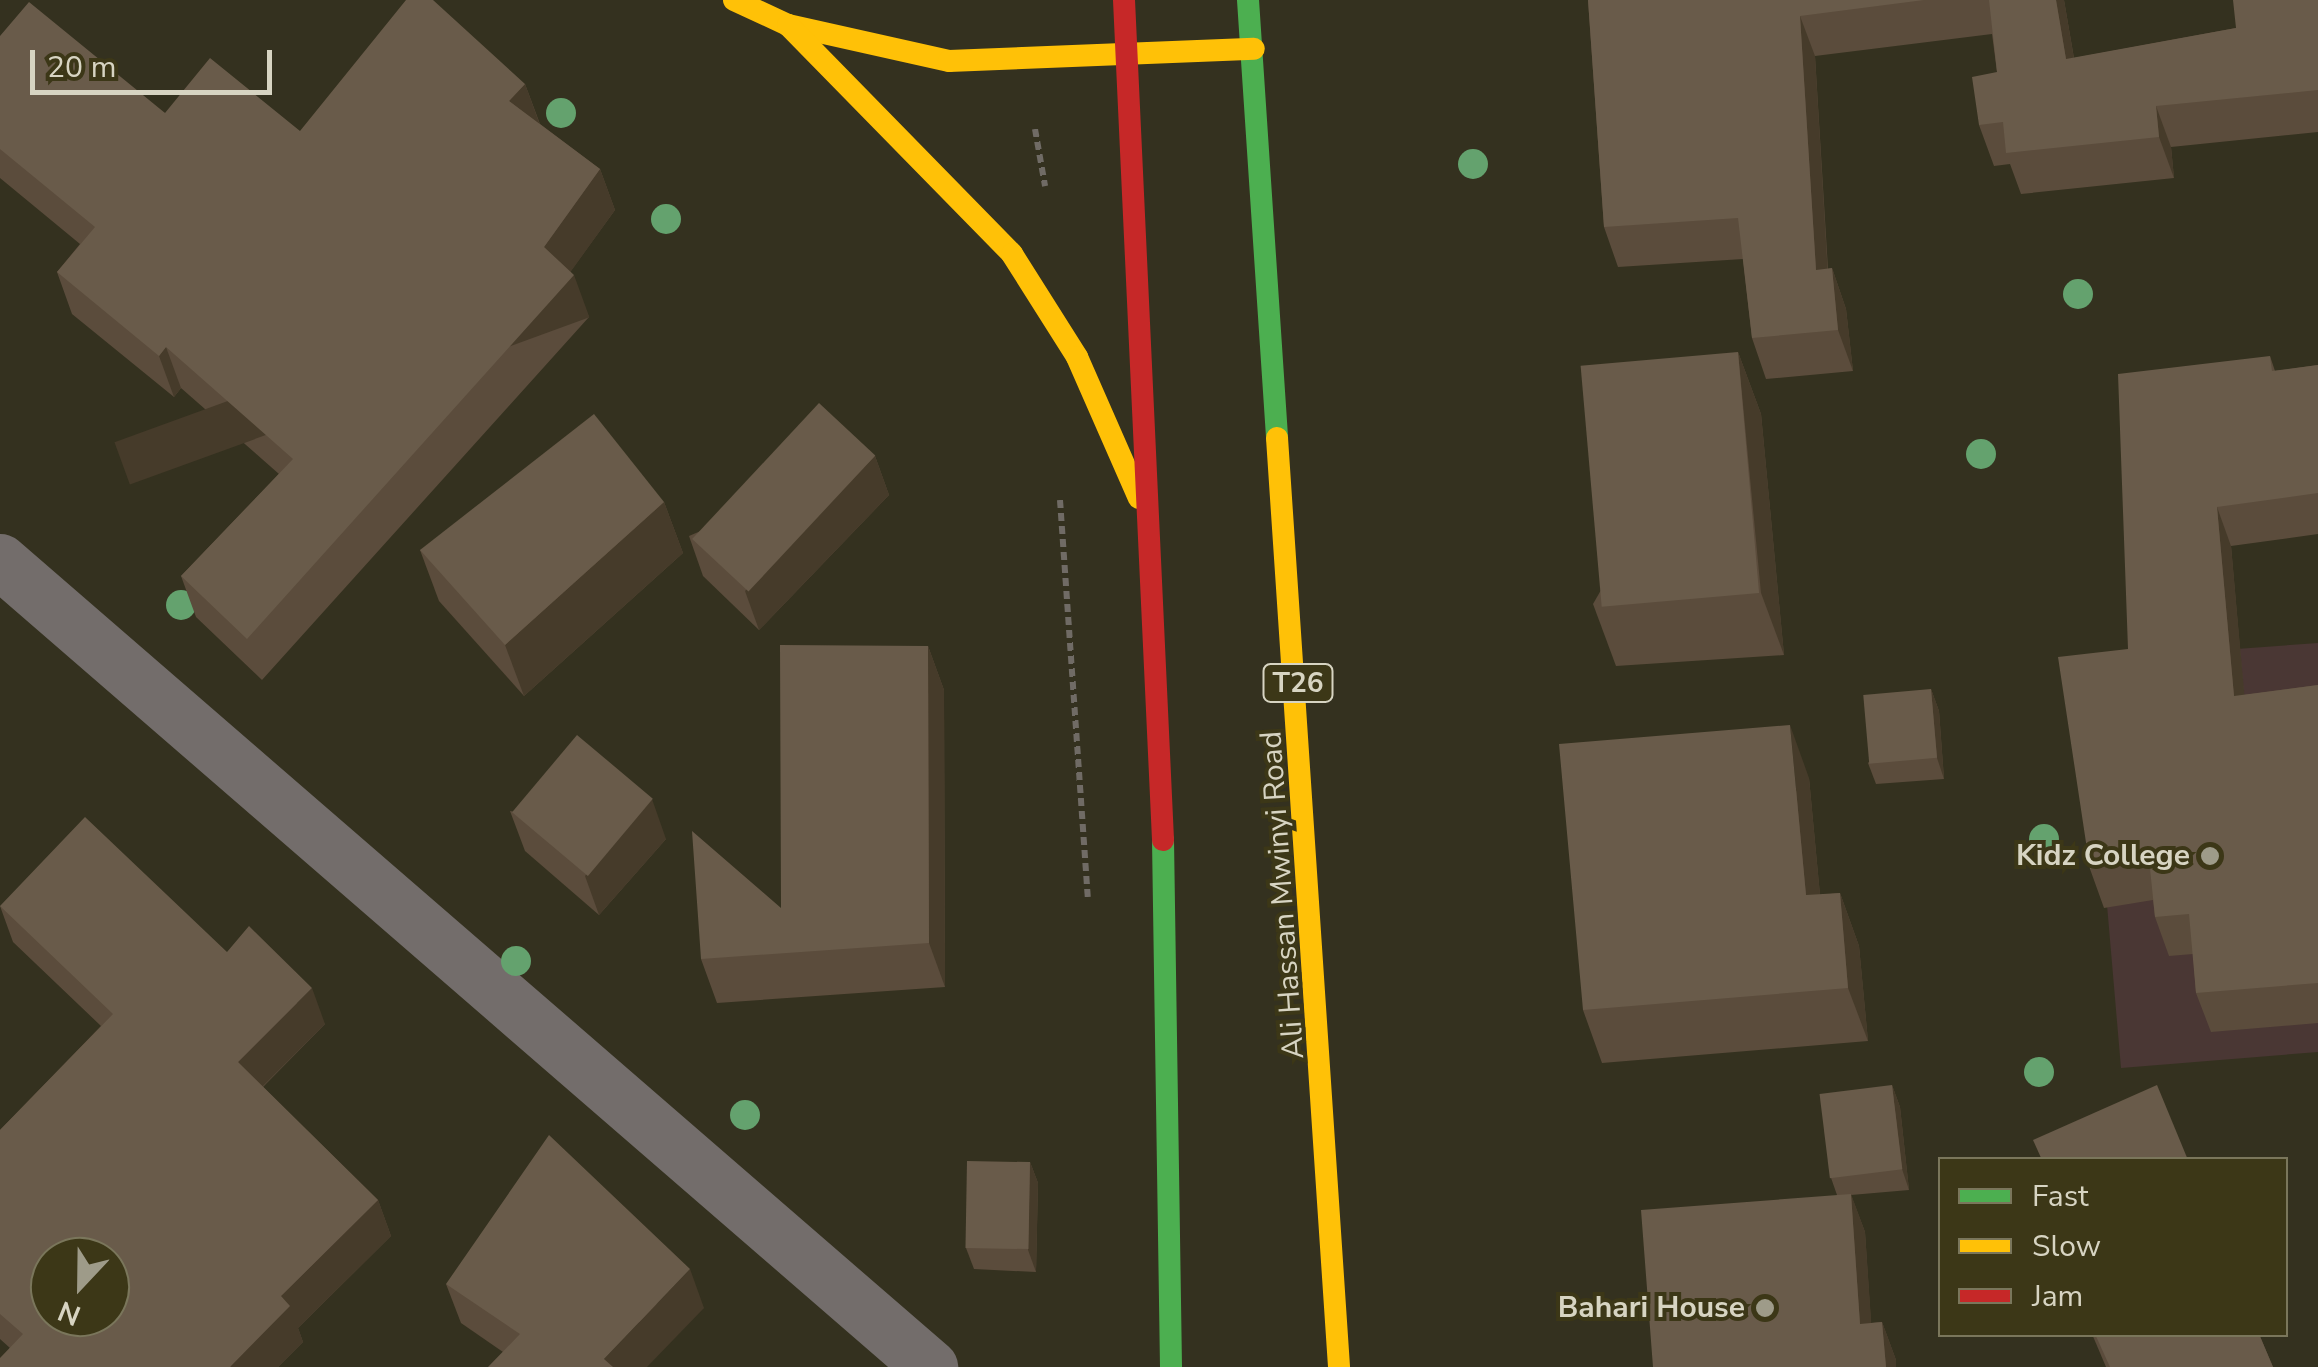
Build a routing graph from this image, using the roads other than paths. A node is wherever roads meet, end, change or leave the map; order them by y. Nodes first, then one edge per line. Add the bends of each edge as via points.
1 (734, 0) edge
2 (1124, 0) edge
3 (1248, 0) edge
4 (788, 25) junction
5 (1254, 50) junction
6 (1127, 62) junction
7 (1154, 533) junction
8 (0, 561) edge
9 (1342, 1302) junction
10 (930, 1367) edge
11 (1171, 1367) edge
12 (1340, 1367) edge
13 (1357, 1367) edge

1 - 4 main road
2 - 6 main road
3 - 5 main road, Ali Hassan Mwinyi Road / T26
4 - 6 main road via 883,52
4 - 7 main road via 1012,254 1077,356
5 - 6 main road
5 - 9 main road, Ali Hassan Mwinyi Road / T26
6 - 7 main road
7 - 11 main road
8 - 10 street
9 - 12 main road, Ali Hassan Mwinyi Road / T26
9 - 13 main road

